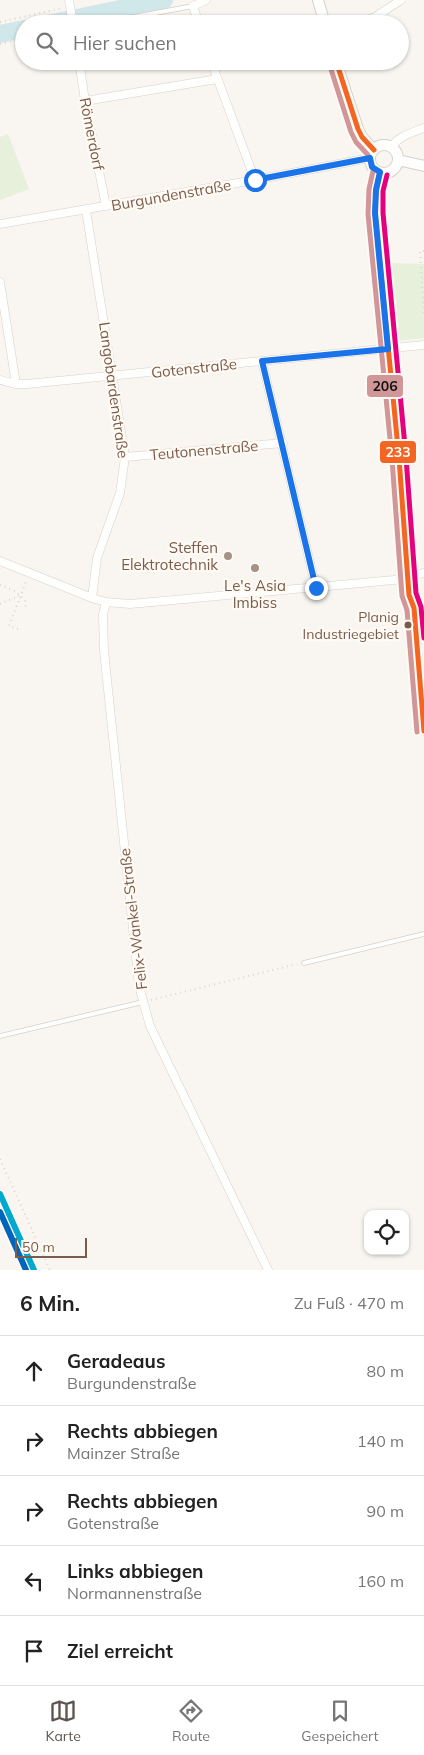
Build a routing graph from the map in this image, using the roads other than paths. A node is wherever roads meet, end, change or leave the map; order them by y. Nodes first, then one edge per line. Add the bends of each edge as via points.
1 (206, 0) edge
2 (318, 0) edge
3 (401, 0) edge
4 (193, 6) junction
5 (144, 15) edge
6 (196, 15) edge
7 (322, 15) edge
8 (378, 15) edge
9 (80, 70) edge
10 (214, 70) edge
11 (339, 70) edge
12 (217, 78) junction
13 (85, 101) junction
14 (424, 128) edge
15 (391, 147) junction
16 (372, 154) junction
17 (398, 160) junction
18 (424, 166) edge
19 (380, 172) junction
20 (255, 180) junction
21 (106, 206) junction
22 (86, 210) junction
23 (0, 224) edge
24 (0, 282) edge
25 (424, 345) edge
26 (388, 349) junction
27 (262, 361) junction
28 (113, 376) junction
29 (0, 380) edge
30 (16, 384) junction
31 (283, 443) junction
32 (125, 457) junction
33 (0, 561) edge
34 (424, 574) edge
35 (408, 578) junction
36 (316, 588) junction
37 (92, 598) junction
38 (106, 602) junction
39 (424, 725) edge
40 (424, 731) edge
41 (424, 934) edge
42 (304, 963) road end
43 (143, 1002) junction
44 (0, 1036) edge
45 (268, 1270) edge

1 - 4 street
2 - 7 street
3 - 8 street
4 - 5 lane
4 - 6 street
9 - 13 street, Römerdorf
10 - 12 street
11 - 16 street via 358,129
12 - 13 street
12 - 20 street
13 - 21 street, Römerdorf
14 - 15 street via 405,135
15 - 16 street via 382,145
15 - 17 street
16 - 19 street via 372,167
16 - 20 street, Burgundenstraße
17 - 18 street
17 - 19 street via 392,171
19 - 26 street via 375,213
20 - 21 street, Burgundenstraße
21 - 22 street, Burgundenstraße
22 - 23 street, Burgundenstraße
22 - 28 street, Langobardenstraße
24 - 30 street
25 - 26 street, Gotenstraße
26 - 27 street, Gotenstraße
26 - 35 street
27 - 28 street, Gotenstraße
27 - 31 street
28 - 30 street, Gotenstraße
28 - 32 street, Langobardenstraße
29 - 30 street, Gotenstraße
31 - 32 street, Teutonenstraße
31 - 36 street
32 - 37 street, Langobardenstraße via 120,493 97,558
33 - 37 street
34 - 35 street
35 - 36 street
35 - 39 street via 414,608
36 - 38 street via 130,604
37 - 38 street
38 - 43 street, Felix-Wankel-Straße via 104,651 138,986
39 - 40 street
41 - 42 lane
43 - 44 lane
43 - 45 street, Felix-Wankel-Straße via 150,1026

